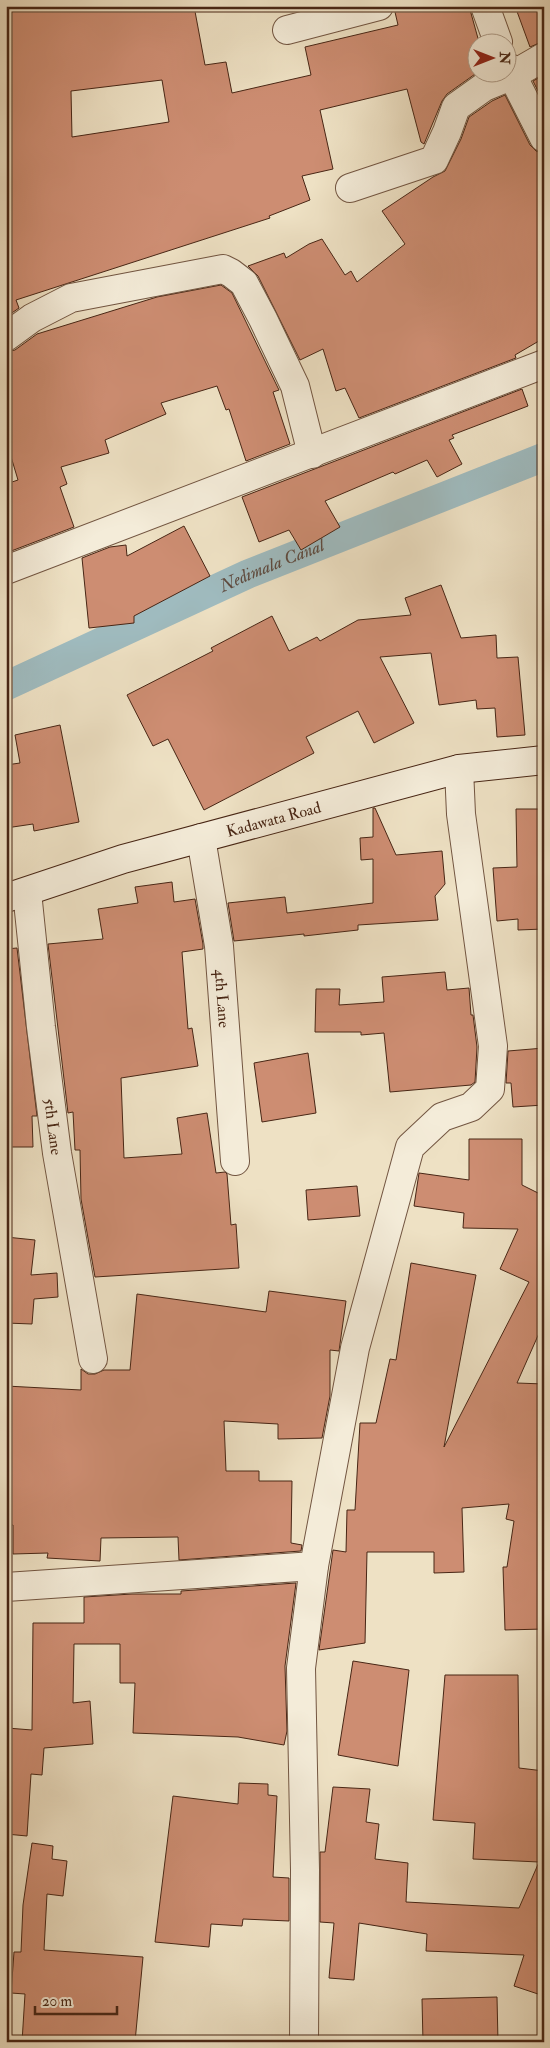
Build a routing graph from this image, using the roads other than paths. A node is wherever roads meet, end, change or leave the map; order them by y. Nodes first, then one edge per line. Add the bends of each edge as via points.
1 (379, 6) edge
2 (485, 6) edge
3 (287, 30) dead end
4 (494, 32) edge
5 (544, 57) edge
6 (518, 67) edge
7 (493, 82) edge
8 (515, 82) edge
9 (544, 138) edge
10 (350, 188) dead end
11 (6, 337) edge
12 (544, 364) edge
13 (312, 454) junction
14 (6, 570) edge
15 (544, 760) edge
16 (459, 769) junction
17 (201, 838) junction
18 (17, 895) edge
19 (235, 1161) dead end
20 (93, 1359) dead end
21 (314, 1566) junction
22 (6, 1588) edge
23 (304, 2042) edge

1 - 3 street
2 - 4 street
5 - 6 street
7 - 10 street via 456,107 434,160
8 - 9 street
11 - 13 street via 32,318 71,298 223,269 231,272 244,284 294,386
12 - 13 street
13 - 14 street
15 - 16 street, Kadawata Road
16 - 17 street, Kadawata Road
16 - 21 street via 461,814 493,1046 490,1089 471,1108 442,1117 410,1148 355,1348
17 - 18 street, Kadawata Road via 123,859
17 - 19 street, 4th Lane via 218,946
18 - 20 street, 5th Lane via 41,1026 57,1153
21 - 22 street
21 - 23 street via 301,1668 306,1870

